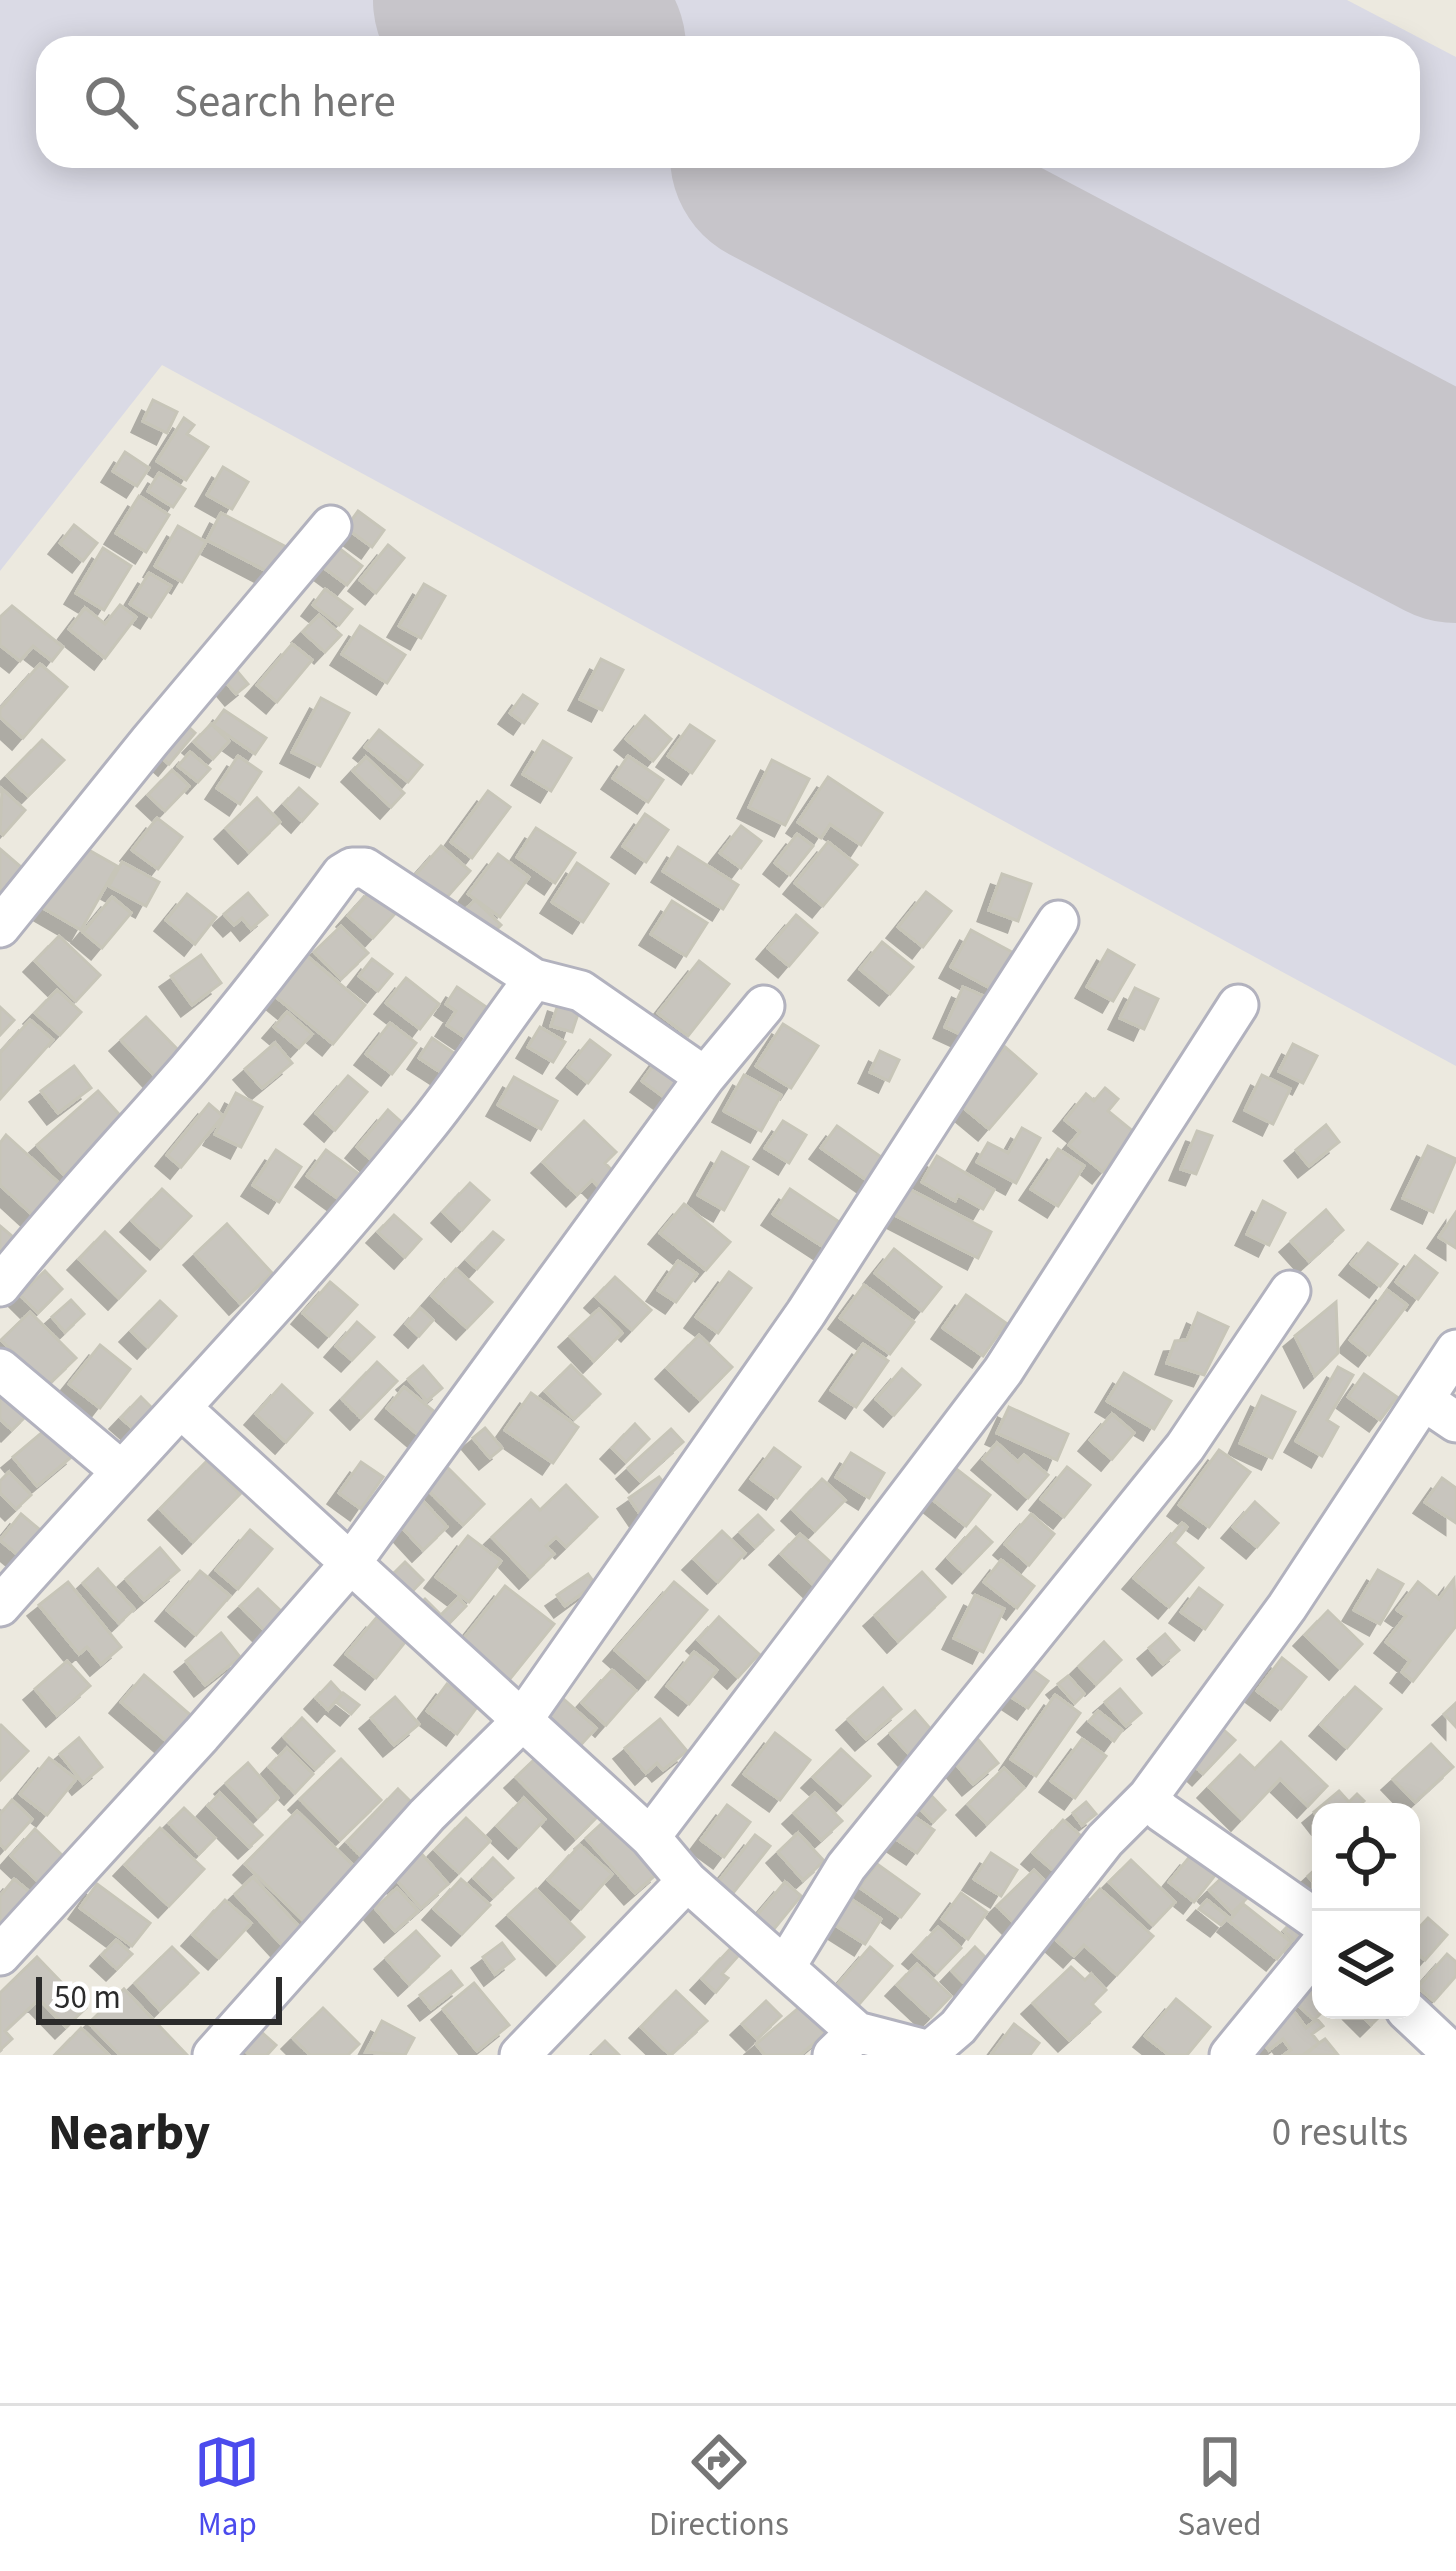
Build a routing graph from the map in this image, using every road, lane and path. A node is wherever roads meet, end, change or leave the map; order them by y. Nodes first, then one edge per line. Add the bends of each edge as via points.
1 (331, 526) dead end
2 (1058, 921) dead end
3 (0, 927) edge
4 (534, 980) junction
5 (764, 1006) dead end
6 (1238, 1006) dead end
7 (705, 1077) junction
8 (0, 1286) edge
9 (1290, 1291) dead end
10 (1456, 1350) edge
11 (0, 1370) edge
12 (181, 1408) junction
13 (1441, 1412) edge
14 (120, 1470) junction
15 (350, 1564) junction
16 (0, 1606) edge
17 (520, 1723) junction
18 (1148, 1797) junction
19 (650, 1837) junction
20 (687, 1881) junction
21 (1312, 1916) edge
22 (0, 1954) edge
23 (1312, 1955) edge
24 (785, 1967) junction
25 (1416, 2019) edge
26 (845, 2044) edge
27 (213, 2055) edge
28 (520, 2055) edge
29 (1231, 2055) edge
30 (1454, 2055) edge

1 - 3 street
2 - 17 street via 806,1313
4 - 7 street via 581,991
4 - 8 street via 364,868 352,868
4 - 12 street via 421,1134
5 - 7 street
6 - 19 street via 1003,1371
7 - 15 street
9 - 24 street via 1185,1447 846,1867
10 - 13 street
11 - 14 street
12 - 14 street
12 - 15 street
13 - 18 street
14 - 16 street
15 - 17 street
15 - 22 street
17 - 19 street
17 - 27 street
18 - 21 street
18 - 26 street via 930,2051
19 - 20 street
20 - 24 street
20 - 28 street
23 - 29 street
24 - 26 street
25 - 30 street

